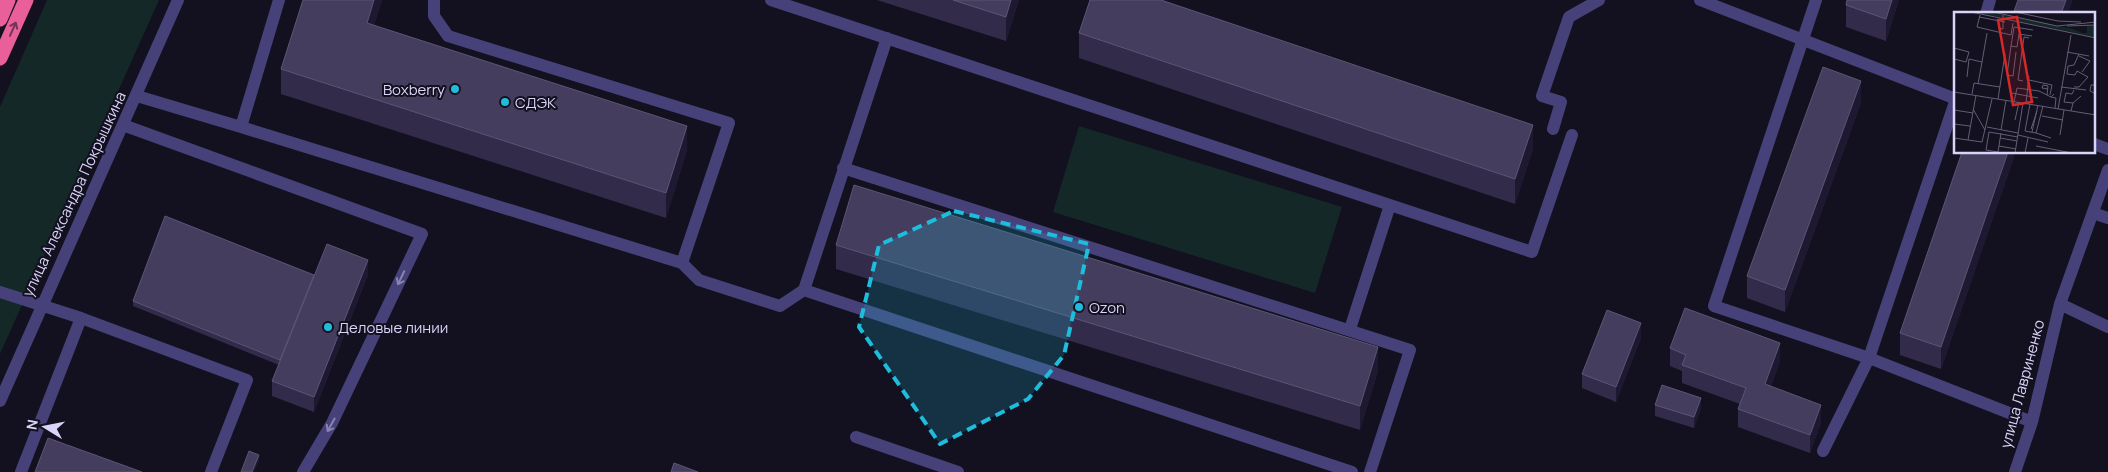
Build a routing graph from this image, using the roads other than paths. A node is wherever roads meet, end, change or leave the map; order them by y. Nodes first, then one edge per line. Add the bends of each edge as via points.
1 (8, 0) edge
2 (26, 0) edge
3 (178, 0) edge
4 (279, 0) edge
5 (434, 0) edge
6 (771, 0) edge
7 (1598, 0) edge
8 (1700, 0) edge
9 (1816, 0) edge
10 (0, 19) edge
11 (887, 38) junction
12 (1803, 40) junction
13 (0, 58) edge
14 (137, 96) junction
15 (1954, 98) edge
16 (1954, 105) edge
17 (122, 125) junction
18 (241, 127) junction
19 (1552, 128) dead end
20 (1572, 135) dead end
21 (2096, 145) edge
22 (2108, 149) edge
23 (843, 168) junction
24 (2108, 170) edge
25 (1390, 205) junction
26 (2093, 213) junction
27 (2108, 218) edge
28 (682, 263) junction
29 (804, 290) junction
30 (0, 292) edge
31 (2060, 304) junction
32 (41, 305) junction
33 (81, 318) junction
34 (2108, 327) edge
35 (1350, 329) junction
36 (1869, 358) junction
37 (0, 401) edge
38 (2032, 422) junction
39 (856, 437) dead end
40 (1823, 451) dead end
41 (21, 472) edge
42 (211, 472) edge
43 (303, 472) edge
44 (958, 472) edge
45 (1352, 472) edge
46 (1370, 472) edge
47 (2015, 472) edge

1 - 10 highway
13 -> 2 highway
3 - 14 street, улица Александра Покрышкина
4 - 18 street
5 - 28 street via 434,16 448,36 729,123
6 - 11 street
7 - 19 street via 1570,17 1542,96 1561,102
8 - 12 street
9 - 12 street
11 - 23 street
11 - 25 street
12 - 15 street
12 - 36 street via 1714,306
14 - 17 street, улица Александра Покрышкина
14 - 18 street
16 - 36 street
17 - 32 street, улица Александра Покрышкина
17 -> 43 street via 422,234 332,423
18 - 28 street
20 - 25 street via 1532,252
21 - 22 street
23 - 29 street
23 - 35 street
24 - 26 street, улица Лавриненко
25 - 35 street
26 - 27 street
26 - 31 street, улица Лавриненко
28 - 29 street via 698,280 780,306
29 - 45 street
30 - 32 street
31 - 34 street
31 - 38 street, улица Лавриненко
32 - 33 street
32 - 37 street, улица Александра Покрышкина
33 - 41 street
33 - 42 street via 248,380
35 - 46 street via 1410,350
36 - 38 street
36 - 40 street
38 - 47 street, улица Лавриненко
39 - 44 street

